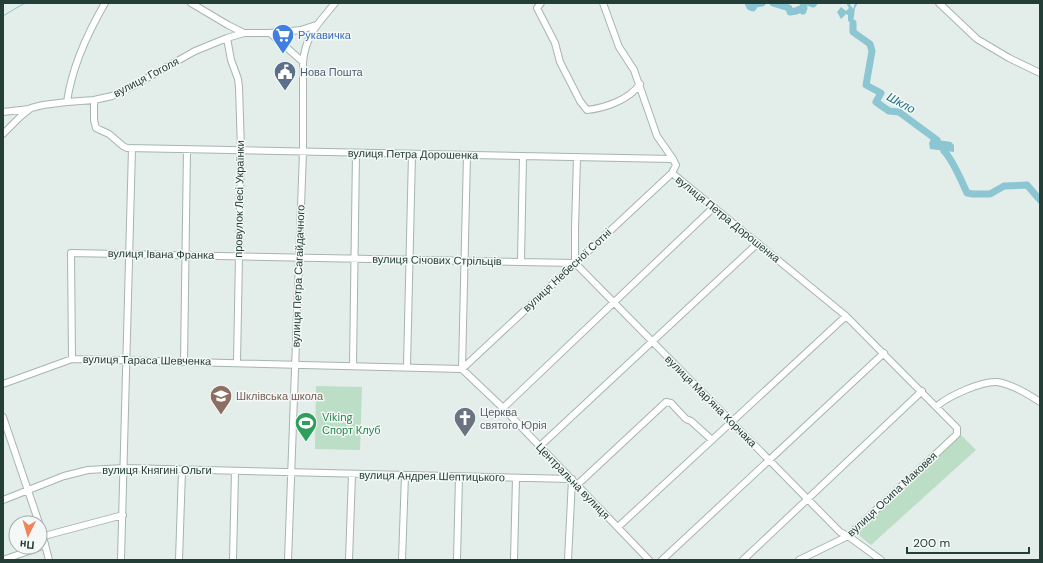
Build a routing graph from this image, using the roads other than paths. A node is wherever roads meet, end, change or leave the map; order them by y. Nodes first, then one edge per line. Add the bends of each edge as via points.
1 (105, 3) edge
2 (192, 3) edge
3 (335, 3) edge
4 (541, 3) edge
5 (939, 3) edge
6 (602, 4) edge
7 (316, 25) junction
8 (244, 33) junction
9 (270, 33) junction
10 (227, 38) junction
11 (303, 62) junction
12 (1040, 73) edge
13 (640, 84) junction
14 (94, 100) junction
15 (68, 102) junction
16 (31, 108) junction
17 (3, 112) edge
18 (3, 134) edge
19 (132, 148) junction
20 (187, 149) junction
21 (241, 150) junction
22 (303, 152) junction
23 (356, 153) junction
24 (412, 154) junction
25 (467, 155) junction
26 (523, 156) junction
27 (577, 157) junction
28 (673, 159) junction
29 (672, 173) junction
30 (714, 207) junction
31 (758, 243) junction
32 (129, 254) junction
33 (185, 255) junction
34 (239, 256) junction
35 (299, 257) junction
36 (355, 258) junction
37 (409, 259) junction
38 (465, 260) junction
39 (521, 262) junction
40 (575, 263) junction
41 (614, 302) junction
42 (846, 316) junction
43 (652, 341) junction
44 (884, 353) junction
45 (72, 359) junction
46 (126, 360) junction
47 (184, 361) junction
48 (237, 362) junction
49 (295, 363) junction
50 (353, 365) junction
51 (406, 366) junction
52 (462, 368) junction
53 (3, 384) edge
54 (922, 391) junction
55 (1040, 402) edge
56 (937, 406) junction
57 (503, 408) junction
58 (3, 417) edge
59 (732, 422) junction
60 (957, 431) joint
61 (712, 440) junction
62 (540, 446) junction
63 (769, 460) junction
64 (124, 468) junction
65 (182, 470) junction
66 (235, 471) junction
67 (291, 472) junction
68 (352, 474) junction
69 (405, 475) junction
70 (459, 477) junction
71 (516, 478) junction
72 (572, 480) junction
73 (577, 485) junction
74 (28, 490) junction
75 (808, 499) junction
76 (3, 500) edge
77 (37, 515) edge
78 (122, 515) junction
79 (618, 528) junction
80 (48, 535) edge
81 (848, 536) junction
82 (17, 555) edge
83 (3, 560) edge
84 (121, 560) edge
85 (179, 560) edge
86 (233, 560) edge
87 (288, 560) edge
88 (349, 560) edge
89 (402, 560) edge
90 (457, 560) edge
91 (514, 560) edge
92 (568, 560) edge
93 (649, 560) edge
94 (662, 560) edge
95 (744, 560) edge
96 (799, 560) edge
97 (881, 560) edge

1 - 15 street via 80,52
2 - 8 street
3 - 7 street, вулиця Петра Сагайдачного
4 - 13 street via 537,8 555,43 560,62 587,110 615,103 635,91
5 - 12 street via 977,39
6 - 13 street via 619,47
7 - 9 street, вулиця Гоголя via 301,30
7 - 11 street, вулиця Петра Сагайдачного via 308,37
8 - 9 street, вулиця Гоголя
8 - 10 street, вулиця Гоголя
9 - 11 street
10 - 14 street, вулиця Гоголя via 195,51 132,87 112,96
10 - 21 street, провулок Лесі Українки via 238,79
11 - 22 street, вулиця Петра Сагайдачного
13 - 28 street via 657,136
14 - 15 street, вулиця Гоголя
14 - 19 street via 96,128 109,134 123,146
15 - 16 street, вулиця Гоголя
16 - 17 street
16 - 18 street, вулиця Гоголя
19 - 20 street, вулиця Петра Дорошенка
19 - 32 street
20 - 21 street, вулиця Петра Дорошенка
20 - 33 street
21 - 22 street, вулиця Петра Дорошенка
21 - 34 street, провулок Лесі Українки
22 - 23 street, вулиця Петра Дорошенка
22 - 35 street, вулиця Петра Сагайдачного
23 - 24 street, вулиця Петра Дорошенка
23 - 36 street
24 - 25 street, вулиця Петра Дорошенка
24 - 37 street
25 - 26 street, вулиця Петра Дорошенка
25 - 38 street
26 - 27 street, вулиця Петра Дорошенка
26 - 39 street
27 - 28 street, вулиця Петра Дорошенка
27 - 40 street
28 - 29 street, вулиця Петра Дорошенка via 676,165
29 - 30 street, вулиця Петра Дорошенка
29 - 40 street, вулиця Небесної Сотні
30 - 31 street, вулиця Петра Дорошенка
30 - 41 street
31 - 42 street, вулиця Петра Дорошенка
31 - 43 street
32 - 33 street, вулиця Івана Франка
32 - 45 street, вулиця Івана Франка via 71,253
32 - 46 street
33 - 34 street, вулиця Івана Франка
33 - 47 street
34 - 35 street, вулиця Івана Франка
34 - 48 street, провулок Лесі Українки
35 - 36 street, вулиця Січових Стрільців
35 - 49 street, вулиця Петра Сагайдачного
36 - 37 street, вулиця Січових Стрільців
36 - 50 street
37 - 38 street, вулиця Січових Стрільців
37 - 51 street
38 - 39 street, вулиця Січових Стрільців
38 - 52 street
39 - 40 street, вулиця Січових Стрільців
40 - 41 street, вулиця Мар'яна Корчака
40 - 52 street, вулиця Небесної Сотні
41 - 43 street, вулиця Мар'яна Корчака
41 - 57 street
42 - 44 street, вулиця Петра Дорошенка
42 - 59 street
43 - 59 street, вулиця Мар'яна Корчака
43 - 62 street
44 - 54 street, вулиця Петра Дорошенка
44 - 63 street
45 - 46 street, вулиця Тараса Шевченка
45 - 53 street, вулиця Тараса Шевченка
46 - 47 street, вулиця Тараса Шевченка
46 - 64 street
47 - 48 street, вулиця Тараса Шевченка
48 - 49 street, вулиця Тараса Шевченка
49 - 50 street
49 - 67 street, вулиця Петра Сагайдачного
50 - 51 street
51 - 52 street
52 - 57 street, Центральна вулиця
54 - 56 street, вулиця Петра Дорошенка
54 - 75 street
55 - 56 street via 1003,384 989,382 948,398
56 - 60 street, вулиця Петра Дорошенка
57 - 62 street, Центральна вулиця
58 - 74 street
59 - 61 street
59 - 63 street, вулиця Мар'яна Корчака
60 - 81 street, вулиця Осипа Маковея via 954,437
61 - 73 street via 666,402
61 - 79 street
62 - 72 street, Центральна вулиця
63 - 75 street, вулиця Мар'яна Корчака
63 - 94 street
64 - 65 street, вулиця Княгині Ольги
64 - 74 street, вулиця Княгині Ольги via 88,470
64 - 78 street
65 - 66 street, вулиця Княгині Ольги
65 - 85 street
66 - 67 street, вулиця Княгині Ольги
66 - 86 street
67 - 68 street, вулиця Андрея Шептицького
67 - 87 street, вулиця Петра Сагайдачного
68 - 69 street, вулиця Андрея Шептицького
68 - 88 street
69 - 70 street, вулиця Андрея Шептицького
69 - 89 street
70 - 71 street, вулиця Андрея Шептицького
70 - 90 street
71 - 72 street, вулиця Андрея Шептицького
71 - 91 street
72 - 73 street, Центральна вулиця
72 - 92 street
73 - 79 street, Центральна вулиця
74 - 76 street, вулиця Княгині Ольги
74 - 77 street
75 - 81 street, вулиця Мар'яна Корчака via 840,532
75 - 95 street
78 - 80 street
78 - 84 street
79 - 93 street, Центральна вулиця
81 - 96 street, вулиця Осипа Маковея
81 - 97 street, вулиця Мар'яна Корчака
82 - 83 street

